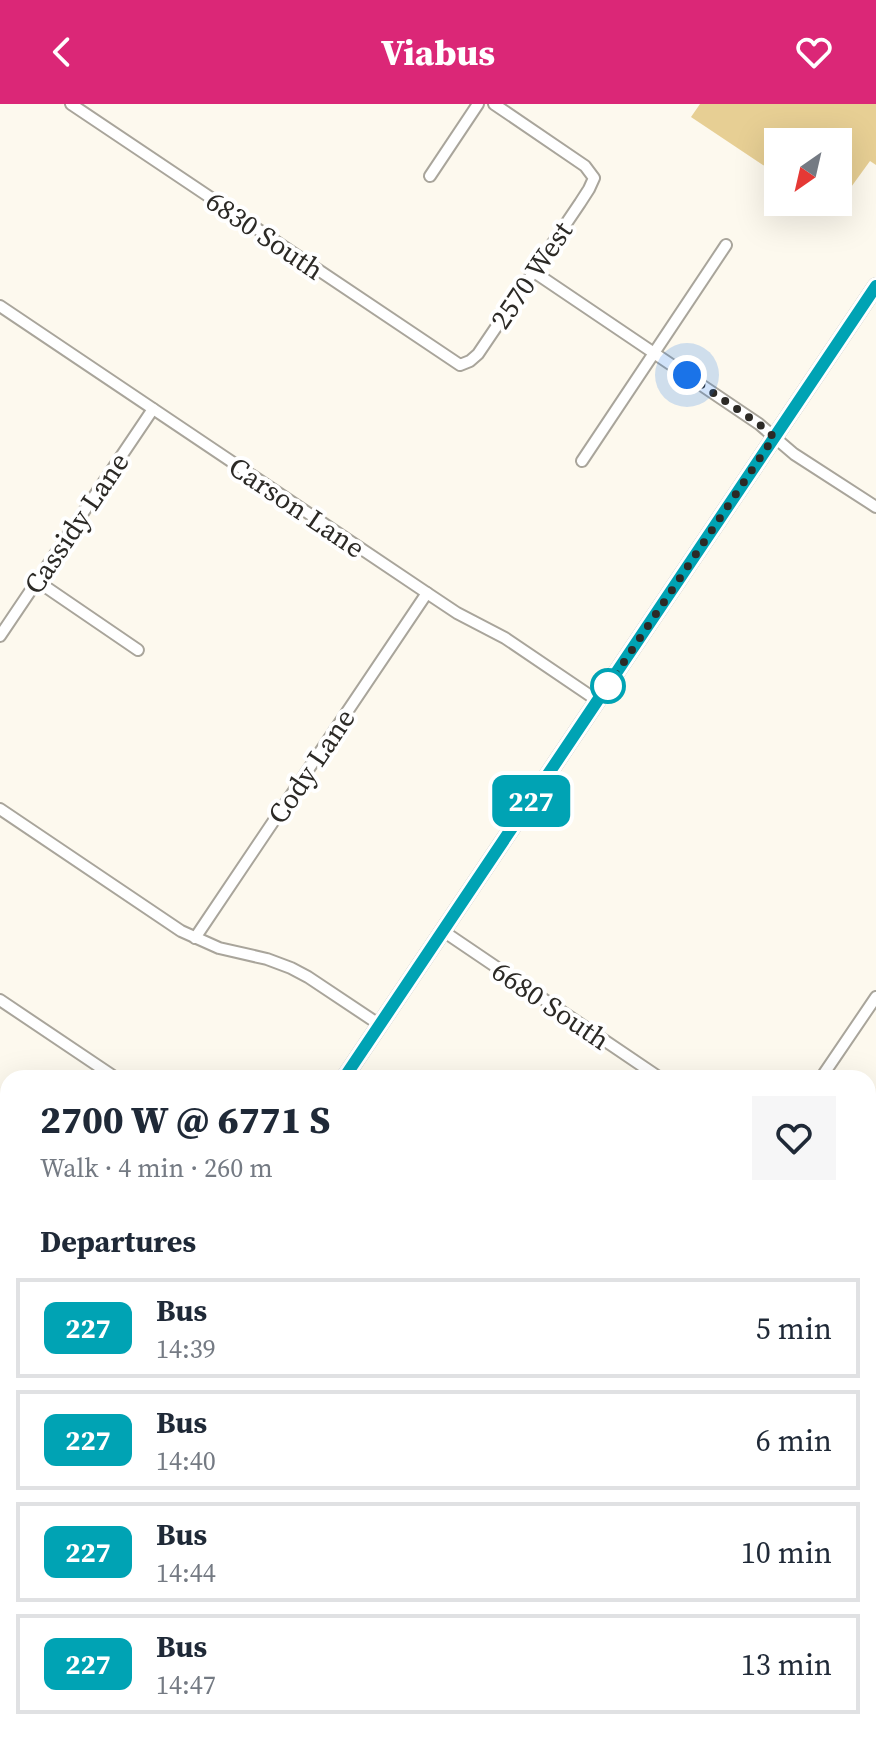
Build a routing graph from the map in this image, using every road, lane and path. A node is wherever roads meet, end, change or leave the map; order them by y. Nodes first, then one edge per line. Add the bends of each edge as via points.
1 (71, 104) edge
2 (478, 104) edge
3 (494, 104) edge
4 (430, 176) dead end
5 (726, 245) dead end
6 (534, 272) junction
7 (876, 286) edge
8 (0, 306) edge
9 (654, 353) junction
10 (460, 365) joint
11 (153, 409) junction
12 (774, 437) junction
13 (582, 461) dead end
14 (876, 507) edge
15 (37, 581) junction
16 (427, 593) junction
17 (0, 636) edge
18 (138, 650) dead end
19 (598, 701) junction
20 (0, 809) edge
21 (443, 931) junction
22 (195, 938) junction
23 (876, 997) edge
24 (0, 1000) edge
25 (380, 1025) junction
26 (104, 1070) edge
27 (349, 1070) edge
28 (648, 1070) edge
29 (826, 1070) edge

1 - 10 street, 6830 South
2 - 4 street
3 - 6 street, 2570 West via 585,166 594,178
5 - 9 street
6 - 9 street
6 - 10 street, 2570 West via 478,354
7 - 12 main road
8 - 11 street, Carson Lane
9 - 12 street
9 - 13 street
11 - 15 street, Cassidy Lane
11 - 16 street, Carson Lane
12 - 14 street
12 - 19 main road
15 - 17 street, Cassidy Lane
15 - 18 street
16 - 19 street, Carson Lane
16 - 22 street, Cody Lane
19 - 21 main road
20 - 22 street
21 - 25 main road
21 - 28 street, 6680 South
22 - 25 street via 291,968
23 - 29 street
24 - 26 street
25 - 27 main road

